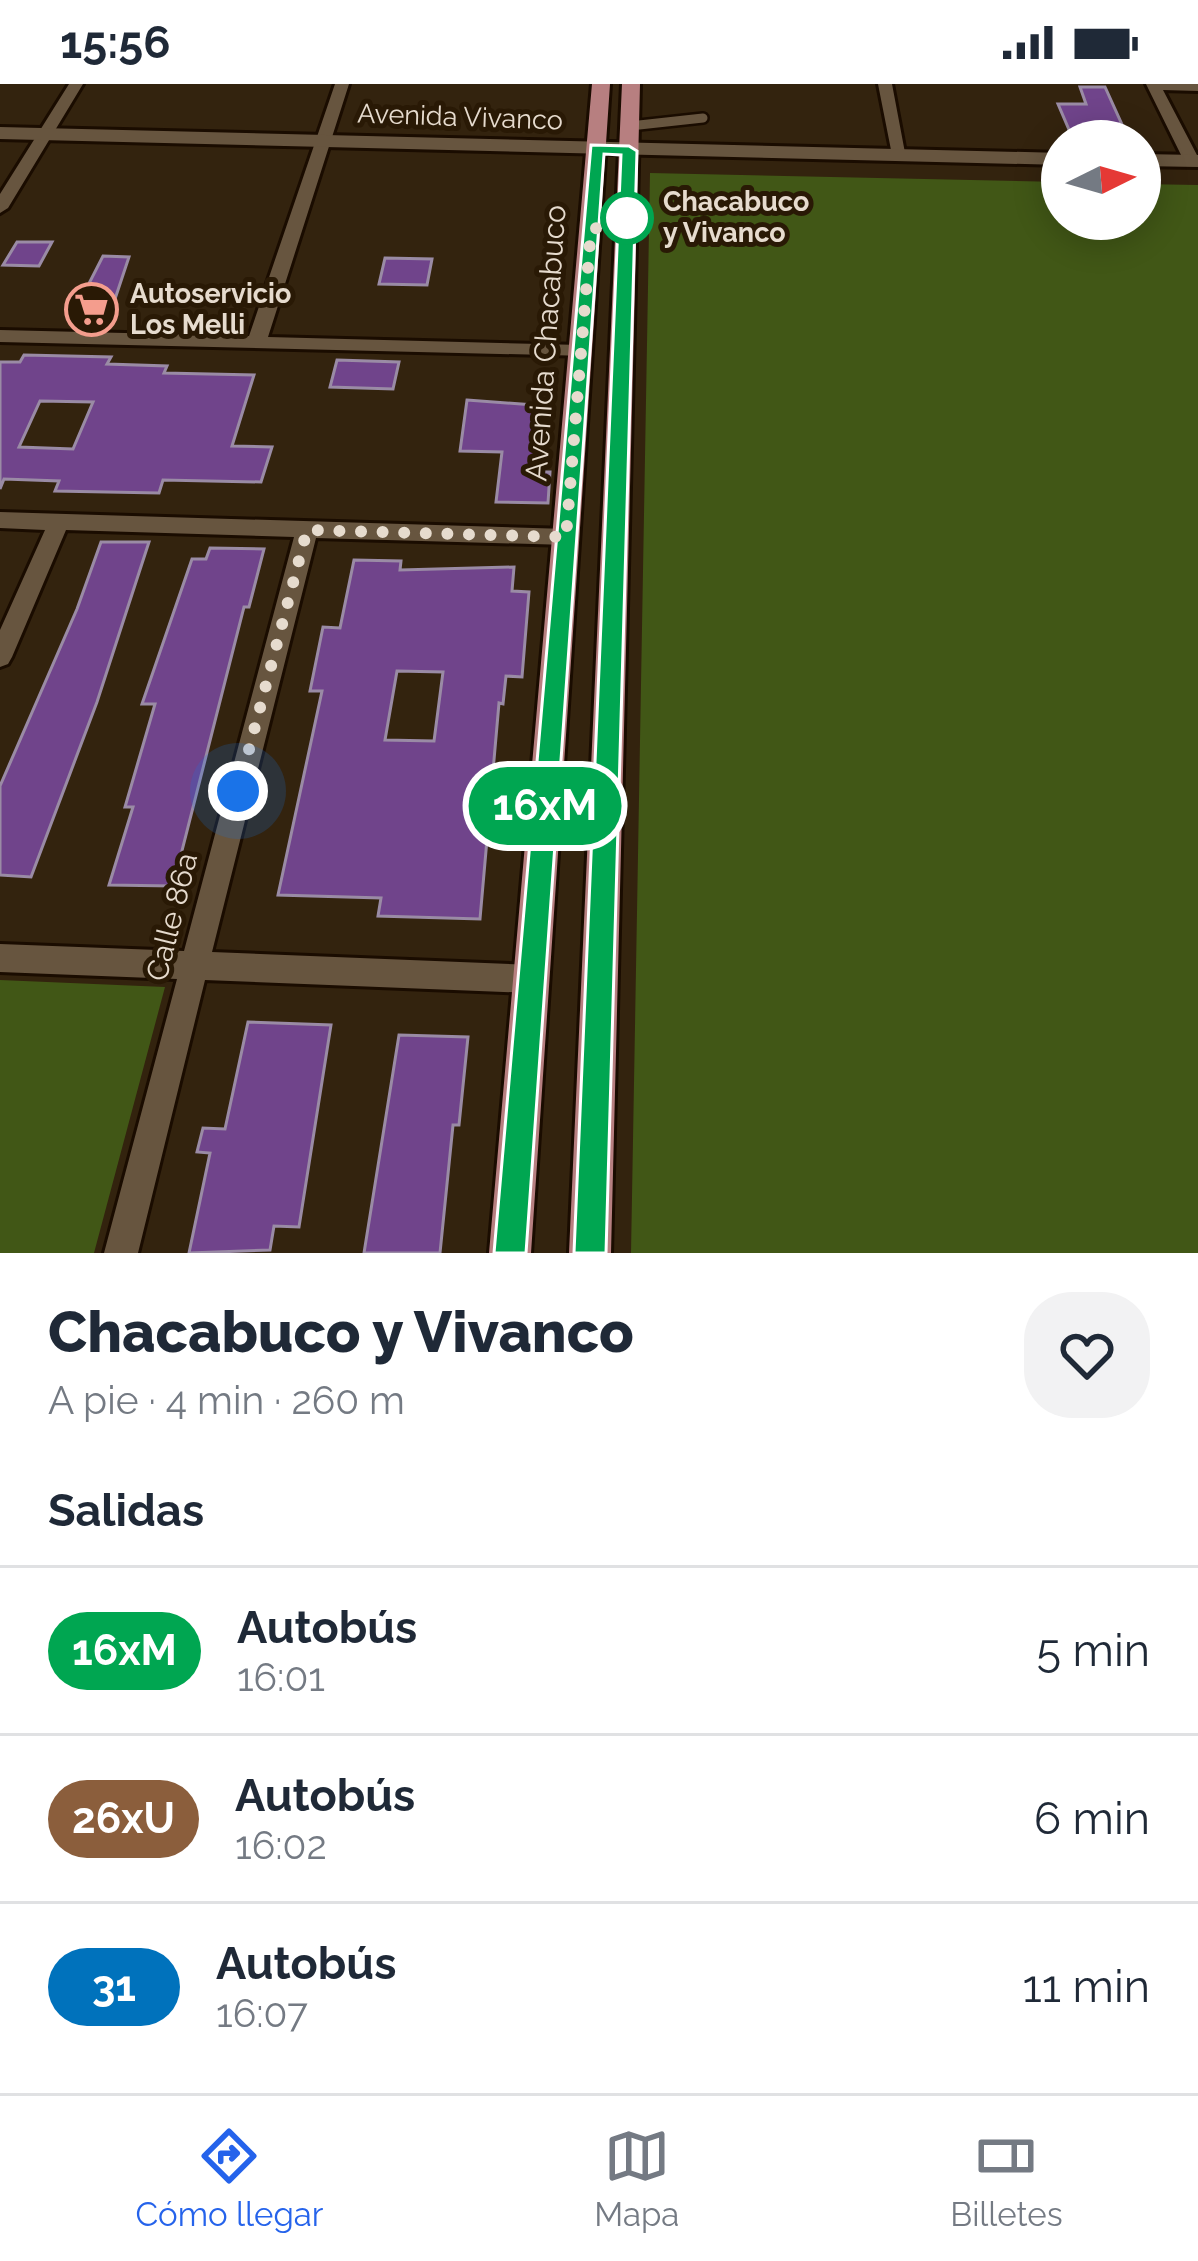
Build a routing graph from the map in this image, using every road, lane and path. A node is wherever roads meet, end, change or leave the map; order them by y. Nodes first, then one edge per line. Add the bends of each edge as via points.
1 (76, 84) edge
2 (342, 84) edge
3 (601, 84) edge
4 (631, 84) edge
5 (885, 84) edge
6 (1153, 84) edge
7 (1198, 86) edge
8 (703, 118) dead end
9 (0, 133) edge
10 (45, 134) junction
11 (323, 139) junction
12 (629, 139) junction
13 (597, 149) junction
14 (900, 155) junction
15 (1041, 158) edge
16 (1161, 160) edge
17 (1195, 161) edge
18 (0, 208) edge
19 (0, 336) edge
20 (256, 343) junction
21 (581, 351) junction
22 (0, 520) edge
23 (59, 522) junction
24 (307, 530) junction
25 (566, 537) junction
26 (0, 657) edge
27 (0, 958) edge
28 (193, 966) junction
29 (532, 979) junction
30 (122, 1253) edge
31 (510, 1253) edge
32 (590, 1253) edge

1 - 10 street
2 - 11 street
3 - 13 main road, Avenida Chacabuco
4 - 12 main road
5 - 14 street
6 - 7 street
6 - 17 street
8 - 12 lane
9 - 10 main road, Avenida Vivanco
10 - 11 main road, Avenida Vivanco
10 - 18 street
11 - 13 main road, Avenida Vivanco
11 - 20 street
12 - 13 main road, Avenida Vivanco
12 - 14 main road, Avenida Vivanco
12 - 32 main road
13 - 21 main road, Avenida Chacabuco
14 - 15 main road, Avenida Vivanco
16 - 17 main road
19 - 20 street
20 - 21 street
21 - 25 main road, Avenida Chacabuco
22 - 23 street
23 - 24 street
23 - 26 street
24 - 25 street
24 - 28 street, Calle 86a
25 - 29 main road, Avenida Chacabuco
27 - 28 street
28 - 29 street
28 - 30 street, Calle 86a
29 - 31 main road, Avenida Chacabuco

